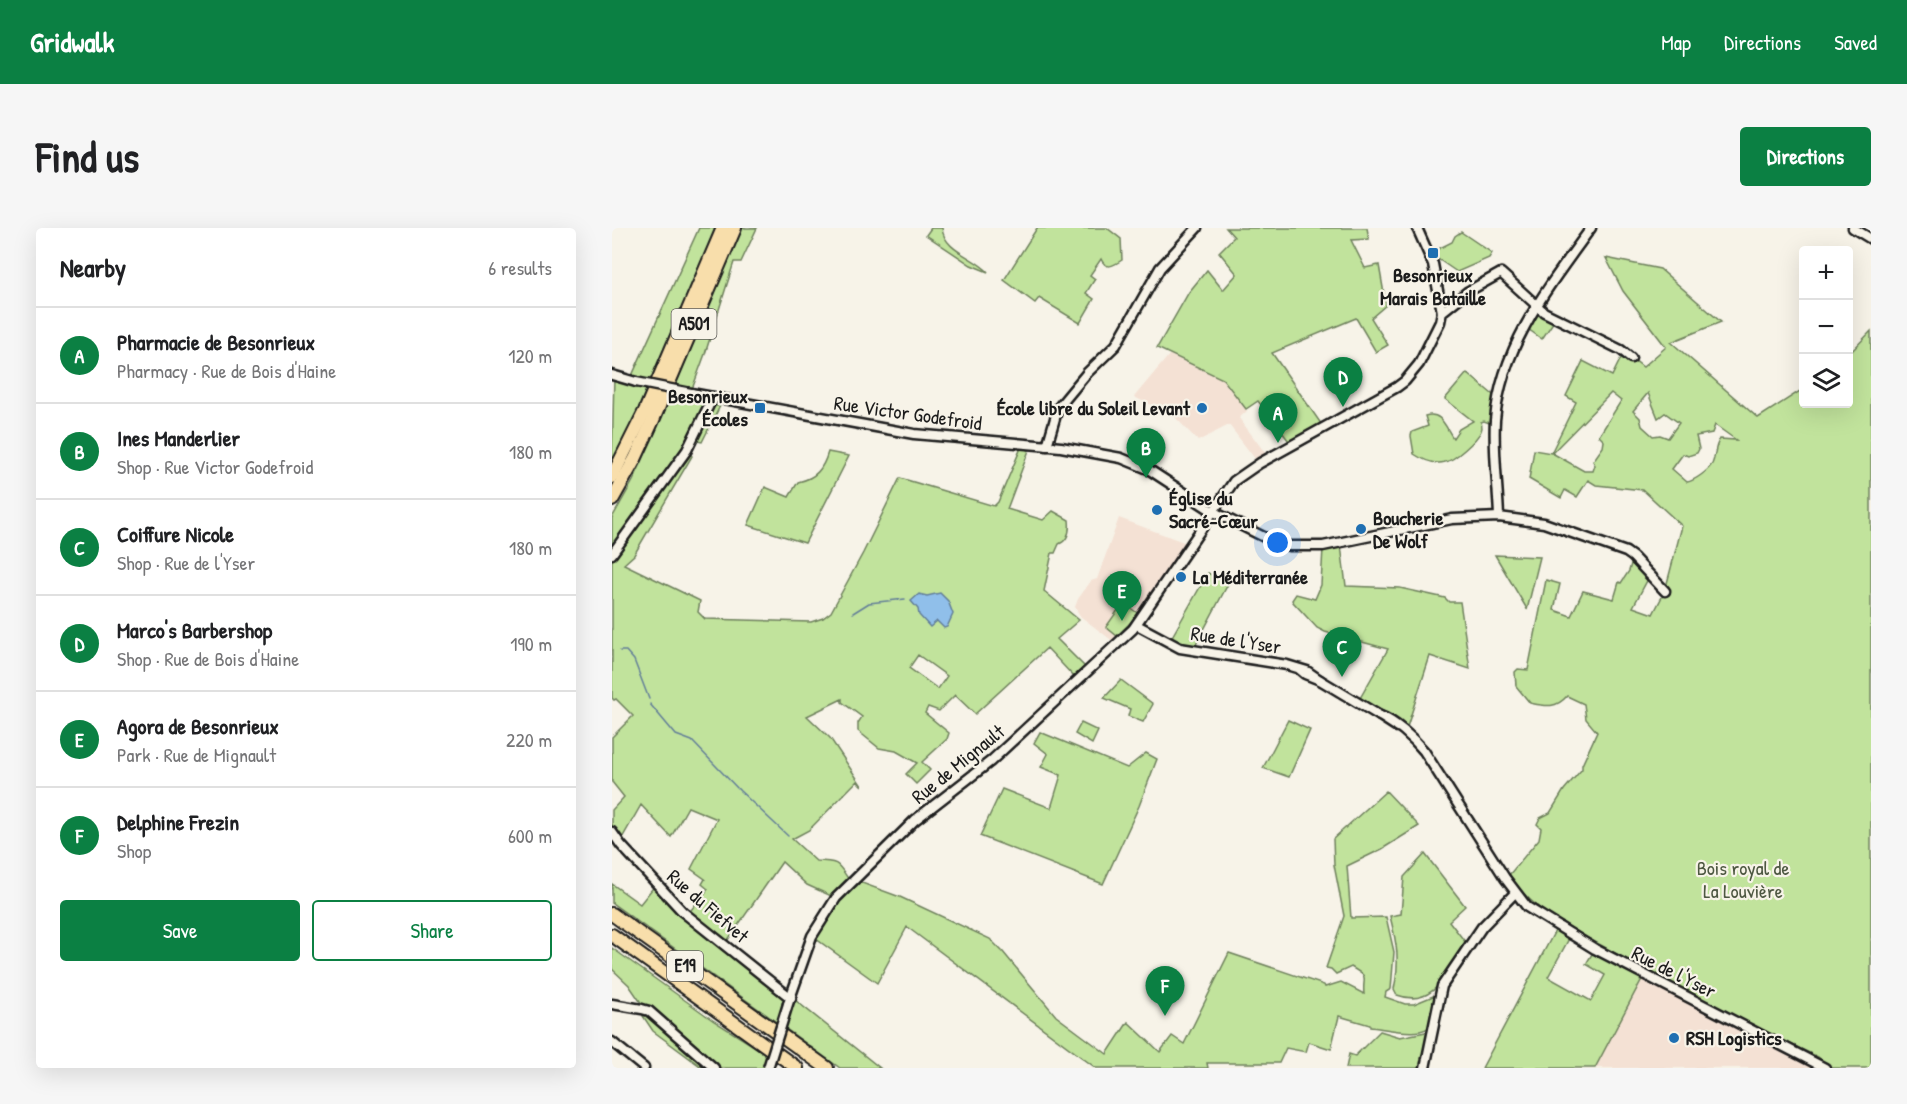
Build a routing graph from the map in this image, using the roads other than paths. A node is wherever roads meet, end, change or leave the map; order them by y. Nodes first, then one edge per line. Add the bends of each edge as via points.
1 (723, 228) edge
2 (735, 228) edge
3 (1197, 228) edge
4 (1417, 228) edge
5 (1591, 228) edge
6 (1853, 228) edge
7 (1871, 239) edge
8 (1536, 306) junction
9 (1442, 312) junction
10 (1631, 358) dead end
11 (612, 375) edge
12 (713, 397) junction
13 (1047, 446) junction
14 (612, 477) edge
15 (612, 500) edge
16 (1214, 512) junction
17 (1499, 517) junction
18 (612, 554) edge
19 (1665, 591) dead end
20 (1137, 625) junction
21 (612, 832) edge
22 (1515, 893) junction
23 (612, 914) edge
24 (612, 935) edge
25 (790, 1001) junction
26 (612, 1004) edge
27 (612, 1042) edge
28 (642, 1067) edge
29 (714, 1068) edge
30 (768, 1068) edge
31 (797, 1068) edge
32 (827, 1068) edge
33 (1425, 1068) edge
34 (1825, 1068) edge

1 - 14 highway, A501 via 645,411
2 - 15 highway, A501 via 653,420
3 - 13 street via 1160,268 1116,345 1087,372 1058,408
4 - 9 street via 1434,264
5 - 8 street
6 - 7 street
8 - 9 street via 1498,273
8 - 10 street
8 - 17 street via 1507,364 1498,402 1495,425
9 - 16 street, Rue de Mignault via 1419,364 1405,381 1244,474 1229,487
11 - 12 street, Rue Victor Godefroid, bridge
12 - 13 street, Rue Victor Godefroid via 914,434
12 - 18 street via 687,450
13 - 16 street, Rue Victor Godefroid via 1132,462
16 - 17 street, Rue Victor Godefroid via 1270,540 1307,547 1452,519
16 - 20 street, Rue de Mignault
17 - 19 street, Rue Victor Godefroid via 1544,523 1623,550
20 - 22 street, Rue de l'Yser via 1180,648 1299,669 1386,718 1413,738 1424,752
20 - 25 street, Rue de Mignault via 991,761 915,820 844,890 812,936
21 - 25 street, Rue du Fiefvet via 683,912
22 - 33 street via 1482,927 1442,986
22 - 34 street, Rue de l'Yser via 1537,915 1594,949
23 - 32 highway, E19
24 - 31 highway, E19
25 - 30 street, Rue de Mignault, bridge
26 - 29 street via 649,1011
27 - 28 street

